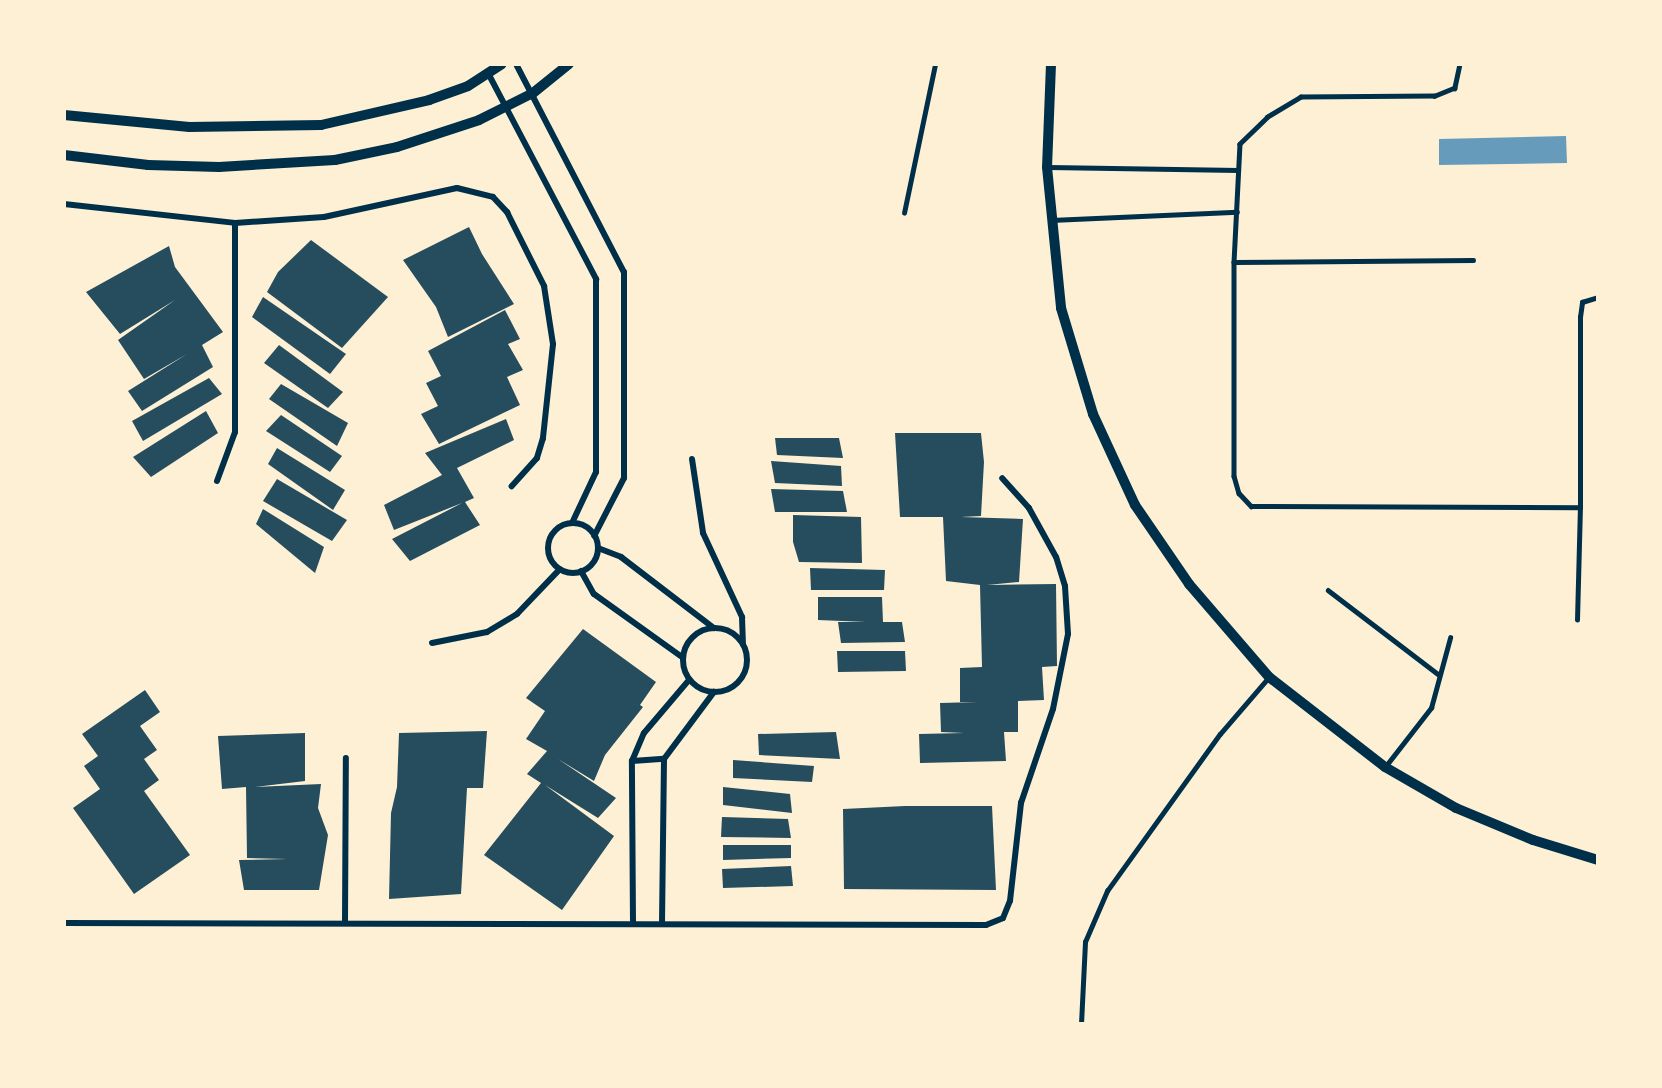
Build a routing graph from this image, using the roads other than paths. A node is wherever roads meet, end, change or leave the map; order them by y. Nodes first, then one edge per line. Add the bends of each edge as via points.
1 (502, 64) edge
2 (516, 64) edge
3 (569, 64) edge
4 (935, 64) edge
5 (1051, 64) edge
6 (1460, 64) edge
7 (488, 74) junction
8 (533, 93) junction
9 (508, 105) junction
10 (64, 115) edge
11 (64, 155) edge
12 (1047, 167) junction
13 (1238, 170) junction
14 (64, 204) edge
15 (1237, 212) junction
16 (904, 213) dead end
17 (1052, 220) junction
18 (236, 223) junction
19 (1473, 260) dead end
20 (1234, 262) junction
21 (1598, 297) edge
22 (692, 459) dead end
23 (1002, 478) dead end
24 (217, 481) dead end
25 (512, 486) dead end
26 (1580, 507) junction
27 (572, 523) junction
28 (594, 536) junction
29 (598, 548) junction
30 (560, 569) junction
31 (581, 571) junction
32 (1328, 590) dead end
33 (1577, 620) dead end
34 (714, 628) junction
35 (1450, 638) dead end
36 (432, 643) dead end
37 (743, 646) junction
38 (682, 657) junction
39 (1438, 674) junction
40 (1269, 677) junction
41 (690, 680) junction
42 (714, 692) junction
43 (346, 758) dead end
44 (664, 759) junction
45 (632, 761) junction
46 (1385, 767) junction
47 (1598, 860) edge
48 (345, 922) junction
49 (633, 922) junction
50 (662, 922) junction
51 (64, 923) edge
52 (1081, 1023) edge

1 - 7 street
2 - 8 street
3 - 8 street
4 - 16 lane
5 - 12 street
6 - 13 lane via 1455,88 1435,96 1301,97 1268,117 1240,144
7 - 9 street
7 - 10 street via 429,100 321,125 189,127
8 - 9 street
8 - 28 street via 624,272 624,478
9 - 11 street via 479,120 397,147 287,166 148,165
9 - 27 street via 596,279 596,472
12 - 13 lane
12 - 17 street
13 - 15 lane
14 - 18 street
15 - 17 lane
15 - 20 lane
17 - 40 street via 1061,308 1086,399 1130,495 1189,584
18 - 24 street via 236,432
18 - 25 street via 324,217 457,188 493,197 512,220 544,286 553,344 543,438 537,458
19 - 20 lane
20 - 26 lane via 1234,476 1239,493 1251,506
21 - 26 lane via 1582,302 1580,317
22 - 37 street via 703,532 742,617
23 - 50 street via 1029,508 1056,557 1065,586 1068,634 1055,700 1021,803 1010,901 1003,918 986,925
26 - 33 lane
27 - 28 street via 586,527
27 - 30 street via 561,526 550,538 549,555
28 - 29 street
29 - 31 street via 592,563
29 - 34 street via 621,557
30 - 31 street
30 - 36 street via 517,614 487,632
31 - 38 street via 594,594
32 - 39 lane
34 - 37 street via 734,634
34 - 38 street via 690,639
35 - 39 lane
37 - 42 street via 748,661 740,681 731,689
38 - 41 street
39 - 46 lane via 1431,708
40 - 46 street
40 - 52 lane via 1220,734 1107,891 1085,942
41 - 42 street via 699,689
41 - 45 street via 644,733
42 - 44 street
43 - 48 street
44 - 45 street
44 - 50 street
45 - 49 street
46 - 47 street via 1456,808 1533,840
48 - 49 street
48 - 51 street
49 - 50 street

